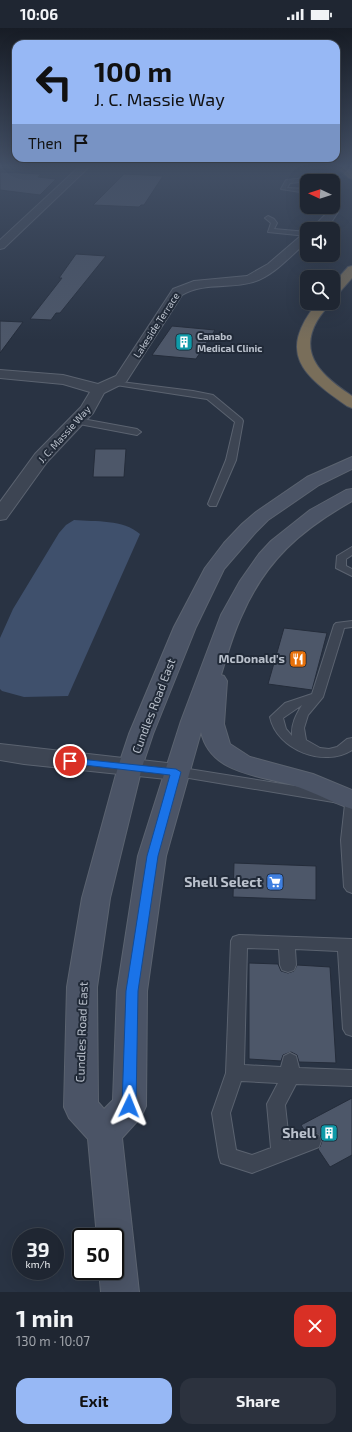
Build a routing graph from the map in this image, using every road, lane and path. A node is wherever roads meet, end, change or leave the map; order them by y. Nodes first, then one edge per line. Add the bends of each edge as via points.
1 (23, 224) edge
2 (274, 224) edge
3 (300, 234) edge
4 (300, 241) edge
5 (0, 246) edge
6 (352, 270) edge
7 (340, 284) edge
8 (318, 310) edge
9 (0, 374) edge
10 (116, 383) junction
11 (98, 390) junction
12 (352, 403) edge
13 (77, 422) junction
14 (137, 432) dead end
15 (352, 462) edge
16 (352, 494) edge
17 (213, 504) dead end
18 (0, 515) edge
19 (352, 550) edge
20 (352, 573) edge
21 (352, 624) edge
22 (215, 662) junction
23 (318, 697) junction
24 (352, 742) edge
25 (304, 744) junction
26 (0, 752) edge
27 (130, 767) junction
28 (176, 772) junction
29 (352, 800) edge
30 (352, 804) edge
31 (352, 887) edge
32 (287, 943) junction
33 (349, 945) edge
34 (288, 965) dead end
35 (352, 1021) edge
36 (290, 1069) junction
37 (235, 1073) junction
38 (352, 1078) edge
39 (104, 1133) junction
40 (312, 1141) dead end
41 (281, 1153) junction
42 (114, 1228) edge
43 (119, 1280) edge
44 (120, 1292) edge

1 - 5 street
2 - 3 lane via 270,231
4 - 10 street, Lakeside Terrace via 261,275 242,281 190,285 177,292
6 - 7 highway
8 - 12 highway via 304,329 302,350 315,372
9 - 11 street via 67,379
10 - 11 street, Lakeside Terrace
10 - 17 lane via 193,392 210,397 239,421 231,460
11 - 13 street, J. C. Massie Way via 94,401
13 - 14 lane
13 - 18 street, J. C. Massie Way via 42,457
15 - 27 main road, Cundles Road East via 313,480 262,516 231,547 215,568 185,627
16 - 22 main road via 306,521 266,558 231,615
19 - 20 lane via 341,558 341,568
21 - 23 lane via 340,625
22 - 28 main road
22 - 29 main road via 212,724 215,740 224,751 233,759 247,765 303,780
23 - 25 lane via 308,705 298,728
23 - 25 lane via 302,700 284,708 276,718 282,735
24 - 25 lane via 336,752 325,753
26 - 27 street
27 - 28 street
27 - 39 main road, Cundles Road East via 96,898 82,987 81,1107
28 - 29 lane
28 - 39 main road via 152,856 132,991 129,1106
30 - 31 lane via 348,840
32 - 33 lane
32 - 34 lane
32 - 37 lane via 238,941
33 - 35 lane
36 - 37 lane
36 - 38 lane
36 - 41 lane via 276,1104
37 - 41 lane via 221,1113 228,1157 252,1164
39 - 42 main road
40 - 41 lane
43 - 44 main road

